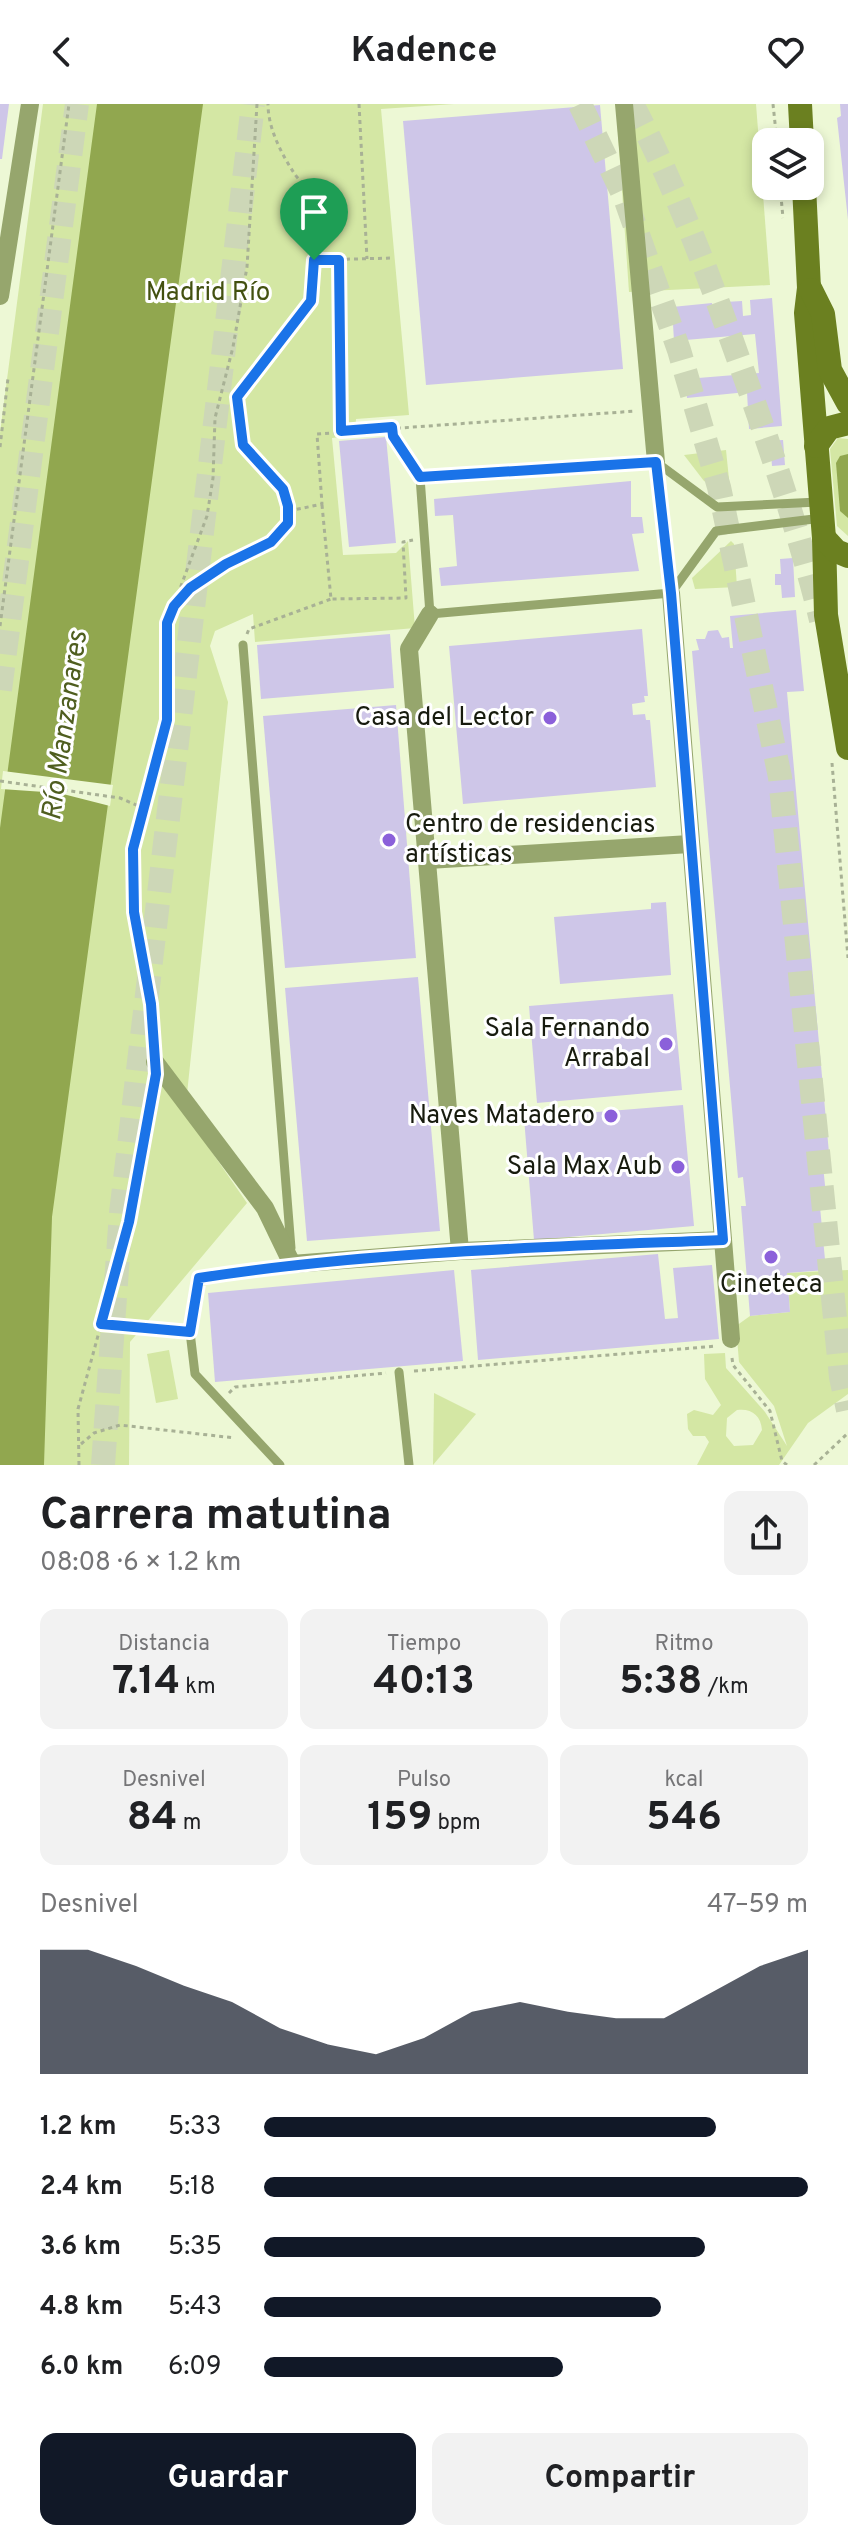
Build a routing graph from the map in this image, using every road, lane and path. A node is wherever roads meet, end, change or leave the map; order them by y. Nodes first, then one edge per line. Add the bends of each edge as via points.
1 (30, 104) edge
2 (69, 104) edge
3 (257, 104) edge
4 (268, 104) edge
5 (359, 104) edge
6 (624, 104) edge
7 (773, 104) edge
8 (800, 104) edge
9 (776, 128) edge
10 (801, 128) edge
11 (805, 200) edge
12 (4, 239) edge
13 (394, 258) dead end
14 (367, 259) junction
15 (314, 260) junction
16 (339, 260) junction
17 (809, 288) junction
18 (0, 296) edge
19 (8, 378) dead end
20 (848, 403) edge
21 (651, 410) junction
22 (848, 423) edge
23 (392, 427) junction
24 (341, 431) junction
25 (816, 446) junction
26 (0, 447) edge
27 (656, 462) junction
28 (420, 477) junction
29 (322, 504) junction
30 (288, 511) junction
31 (822, 519) junction
32 (425, 540) junction
33 (848, 556) edge
34 (671, 593) junction
35 (2, 597) edge
36 (331, 599) junction
37 (174, 606) junction
38 (430, 614) junction
39 (0, 626) edge
40 (243, 645) joint
41 (848, 694) edge
42 (846, 722) junction
43 (848, 748) edge
44 (0, 781) edge
45 (142, 808) junction
46 (690, 844) junction
47 (428, 860) junction
48 (155, 1062) junction
49 (723, 1240) junction
50 (460, 1251) junction
51 (292, 1264) junction
52 (101, 1324) junction
53 (190, 1332) junction
54 (731, 1342) junction
55 (399, 1372) junction
56 (220, 1400) junction
57 (848, 1433) edge
58 (79, 1446) junction
59 (265, 1448) junction
60 (79, 1465) edge
61 (280, 1465) edge
62 (409, 1465) edge
63 (787, 1465) edge
64 (814, 1465) edge

1 - 12 street
2 - 35 path
3 - 37 path via 247,267 215,418 207,516
4 - 15 path via 277,142 313,197
5 - 14 path
6 - 21 street
7 - 9 path
8 - 10 street
11 - 17 street
12 - 18 street
13 - 14 path
14 - 16 path
15 - 16 path
15 - 30 path via 311,301 237,397 243,445 283,489
16 - 24 path
17 - 20 street via 823,314 830,370
17 - 25 street via 806,313
19 - 26 path
21 - 23 path
21 - 27 street
22 - 25 street via 829,428
23 - 24 path
23 - 28 path
24 - 29 path via 317,434
25 - 31 street
27 - 28 lane
27 - 31 lane via 717,507
27 - 34 lane
28 - 32 lane
29 - 30 path
29 - 36 path
30 - 37 path via 288,523 271,542 226,564
31 - 33 street via 836,551
31 - 34 lane via 716,531
31 - 42 street via 832,666
32 - 36 path via 403,540 406,598
32 - 38 lane
34 - 38 lane
34 - 46 street
35 - 39 path
36 - 40 path via 249,629
37 - 45 path via 167,632 167,720
38 - 47 street via 409,649
40 - 51 lane
41 - 42 street
42 - 43 street
44 - 45 path via 120,798
45 - 48 path via 133,849 134,912 151,1004
46 - 47 street
46 - 49 street
47 - 50 street
48 - 51 street via 265,1208
48 - 52 path via 129,1222
49 - 50 street
49 - 54 street
50 - 51 street
51 - 53 lane via 199,1278
52 - 53 path
52 - 58 path via 78,1409
53 - 56 lane via 195,1374
54 - 55 path
54 - 63 path via 733,1365 770,1411
55 - 56 path via 235,1387
55 - 62 lane
56 - 59 lane
57 - 64 path
58 - 59 path via 94,1433 120,1425 226,1435
58 - 60 path
59 - 61 lane

